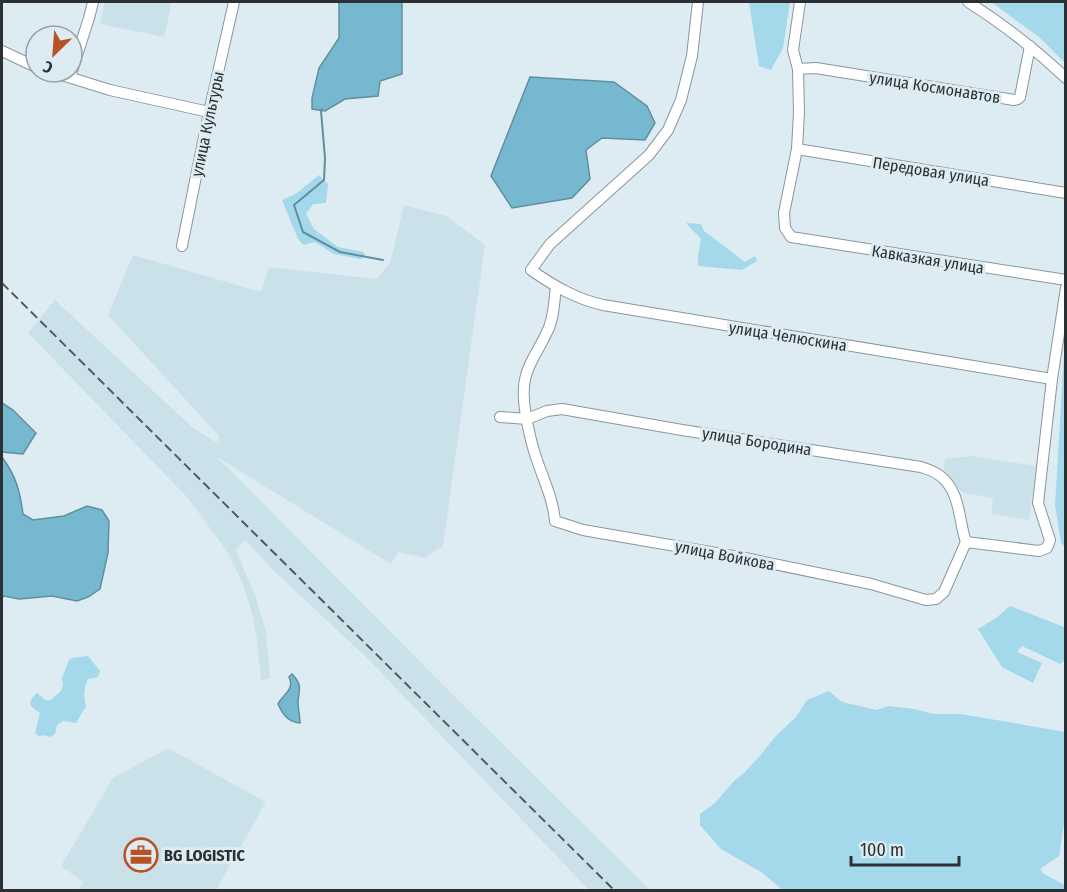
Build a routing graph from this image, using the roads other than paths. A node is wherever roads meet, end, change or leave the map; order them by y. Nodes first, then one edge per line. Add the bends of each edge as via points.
1 (93, 2) edge
2 (234, 2) edge
3 (698, 2) edge
4 (800, 2) edge
5 (968, 2) edge
6 (84, 34) edge
7 (1030, 46) junction
8 (2, 51) edge
9 (24, 61) edge
10 (798, 69) junction
11 (1065, 78) edge
12 (84, 82) edge
13 (209, 112) junction
14 (797, 149) junction
15 (1065, 193) edge
16 (182, 246) dead end
17 (1065, 280) edge
18 (556, 287) junction
19 (1065, 288) edge
20 (1052, 379) junction
21 (500, 417) dead end
22 (527, 419) junction
23 (966, 542) junction

1 - 6 street
2 - 13 street, улица Культуры
3 - 18 street, улица Челюскина via 692,56 681,100 668,130 649,155 550,244 531,270
4 - 10 street via 794,50
5 - 7 street
7 - 10 street, улица Космонавтов via 1020,97 1014,100 816,68
7 - 11 street
8 - 9 street
10 - 14 street
12 - 13 street
13 - 16 street, улица Культуры
14 - 15 street, Передовая улица
14 - 17 street, Кавказкая улица via 784,213 785,228 791,237
18 - 20 street, улица Челюскина via 603,305
18 - 22 street via 548,330 525,375
19 - 20 street
20 - 23 street via 1038,503 1050,540 1047,548 1039,551
21 - 22 street, улица Бородина
22 - 23 street, улица Бородина via 562,409 921,467 938,474 950,485
22 - 23 street, улица Войкова via 555,520 583,530 745,558 871,584 926,600 936,599 944,592

